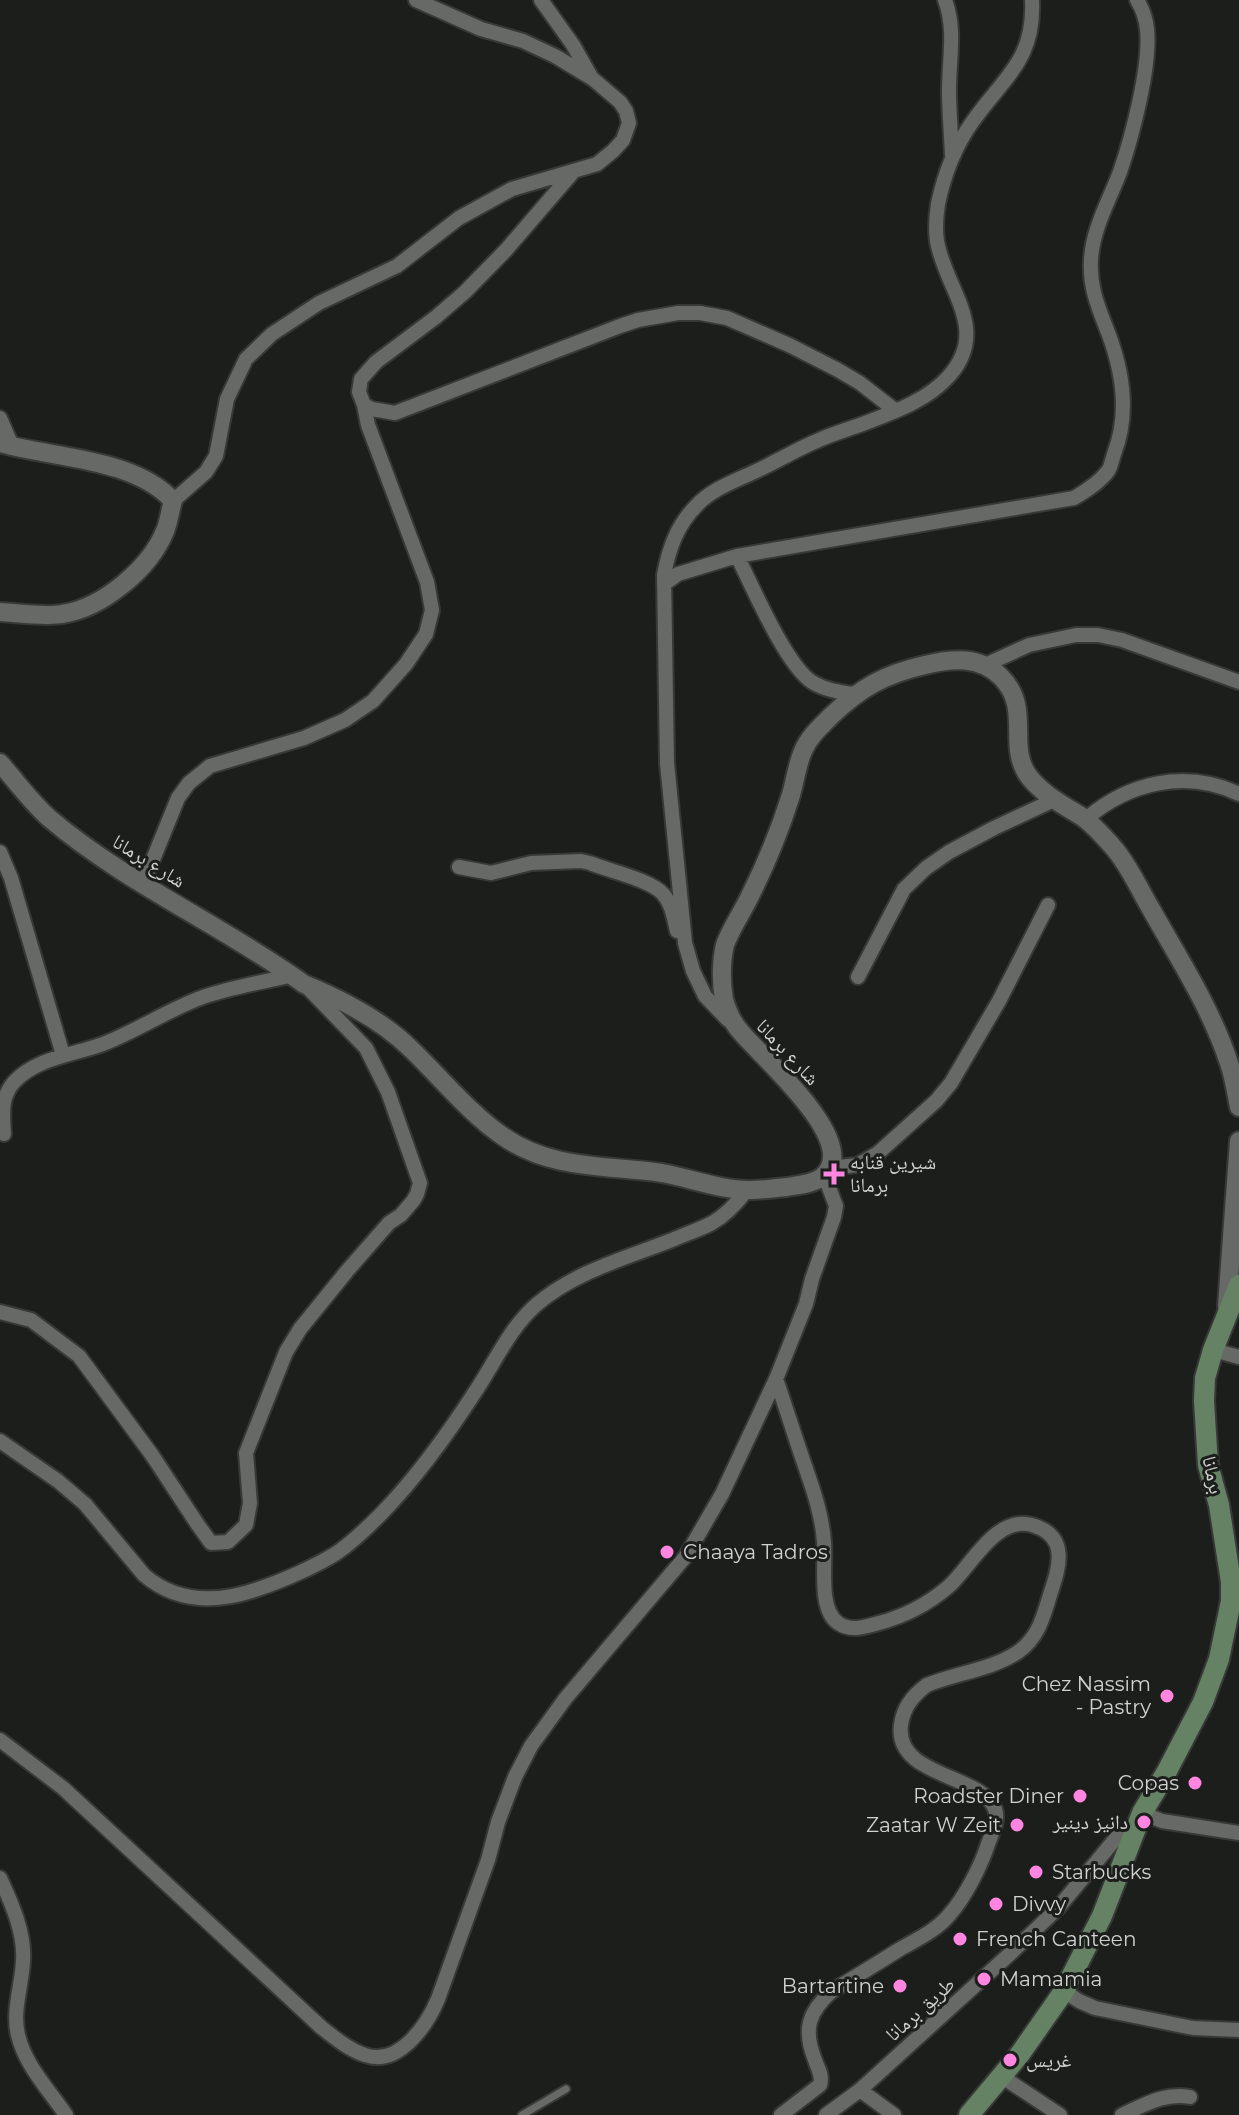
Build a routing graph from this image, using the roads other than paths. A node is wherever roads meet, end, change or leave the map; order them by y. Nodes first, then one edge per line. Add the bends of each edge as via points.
1 (416, 0) edge
2 (541, 0) edge
3 (945, 0) edge
4 (1032, 0) edge
5 (1137, 0) edge
6 (593, 79) junction
7 (952, 159) junction
8 (574, 171) junction
9 (364, 405) junction
10 (896, 411) junction
11 (0, 418) edge
12 (6, 445) edge
13 (173, 501) junction
14 (737, 556) junction
15 (664, 584) junction
16 (0, 612) edge
17 (985, 665) junction
18 (1239, 682) edge
19 (854, 694) junction
20 (0, 763) edge
21 (1239, 794) edge
22 (1054, 800) junction
23 (1086, 819) junction
24 (0, 852) edge
25 (459, 867) dead end
26 (143, 884) junction
27 (1048, 905) dead end
28 (858, 977) dead end
29 (299, 980) junction
30 (705, 996) junction
31 (737, 1029) junction
32 (63, 1055) junction
33 (1239, 1107) edge
34 (4, 1134) dead end
35 (1239, 1141) edge
36 (826, 1172) junction
37 (747, 1190) junction
38 (1239, 1285) edge
39 (0, 1312) edge
40 (1227, 1313) junction
41 (1213, 1350) junction
42 (1239, 1357) edge
43 (776, 1379) junction
44 (0, 1441) edge
45 (0, 1740) edge
46 (1139, 1819) junction
47 (1239, 1833) edge
48 (0, 1878) edge
49 (1064, 1991) junction
50 (1239, 2030) edge
51 (1001, 2076) junction
52 (566, 2089) dead end
53 (860, 2090) junction
54 (1190, 2097) dead end
55 (66, 2115) edge
56 (522, 2115) edge
57 (781, 2115) edge
58 (826, 2115) edge
59 (894, 2115) edge
60 (969, 2115) edge
61 (1060, 2115) edge
62 (1122, 2115) edge

1 - 6 street via 523,41
2 - 6 street
3 - 7 street via 951,29
4 - 7 street via 1026,50
5 - 14 street via 1147,28 1140,95 1090,264 1094,298 1121,375 1119,443 1108,471 1074,498
6 - 8 street via 620,102 629,123 613,151 597,164
7 - 10 street via 935,221 937,242 966,321 965,350 948,378
8 - 9 street via 465,292 376,362 361,379
8 - 13 street via 512,189 459,218 397,266 319,303 272,334 246,359 227,399 216,456
9 - 10 street via 395,413 638,320 700,313 727,318 789,345 860,383
9 - 26 street via 427,582 432,610 426,634 373,701 345,720 210,766 189,783
10 - 15 street via 822,438 702,499 678,529
11 - 12 street
12 - 13 street via 100,463 163,489
13 - 16 street via 165,531 146,562 96,603 62,614
14 - 15 street via 678,574
14 - 19 street via 794,665 810,681
15 - 30 street via 667,763 685,943
17 - 18 street via 1029,645 1098,635
17 - 19 street, شارع برمانا via 934,662 892,674
17 - 22 street via 1010,687 1017,703 1020,761
19 - 31 street, شارع برمانا via 803,749 768,861 725,944 725,1001
20 - 26 street, شارع برمانا via 46,815
21 - 23 street via 1195,782 1164,781 1134,788
22 - 23 street
22 - 28 street via 926,868 904,889
23 - 33 street via 1117,852 1202,998 1229,1064
24 - 32 street
25 - 30 street via 491,873 531,863 581,861 653,887 672,910 689,985
26 - 29 street, شارع برمانا
27 - 36 street via 951,1083 878,1153 857,1165
29 - 32 street via 205,996 104,1043
29 - 37 street, شارع برمانا via 379,1023 516,1145 562,1162
29 - 39 street via 366,1048 388,1092 420,1183 413,1201 347,1271 286,1352 246,1453 246,1525 228,1542 211,1543 79,1356 31,1320
30 - 31 street
31 - 36 street, شارع برمانا via 785,1077 822,1125 831,1144
32 - 34 street via 15,1081 4,1096
35 - 40 street
36 - 37 street, شارع برمانا via 800,1185
36 - 43 street via 834,1217
37 - 44 street via 712,1223 584,1275 537,1304 508,1337 431,1458 364,1531 335,1554 245,1594 202,1600 177,1596 153,1583 85,1504
38 - 40 main road, برمانا
40 - 41 main road, برمانا
41 - 42 street
41 - 46 main road, برمانا via 1205,1378 1208,1465 1230,1568 1231,1601 1203,1702
43 - 45 street via 686,1556 531,1746 515,1777 434,2009 401,2049 366,2056 322,2028 63,1788
43 - 57 street via 817,1499 827,1609 837,1622 852,1629 868,1627 926,1604 988,1541 1012,1525 1042,1529 1059,1551 1059,1566 1034,1637 1005,1659 927,1685 906,1709 900,1738 909,1755 984,1795 995,1807 996,1823 950,1914 820,2001 808,2030 820,2085
46 - 47 street
46 - 49 main road, برمانا via 1102,1916
46 - 53 street, طريق برمانا via 1117,1837 1058,1908
48 - 55 street via 12,1904 24,1958 18,2037 31,2066
49 - 50 street via 1111,2011 1193,2028
49 - 51 main road, برمانا
51 - 60 main road, برمانا
51 - 61 street
52 - 56 lane
53 - 58 street, طريق برمانا
53 - 59 street
54 - 62 street via 1161,2098

